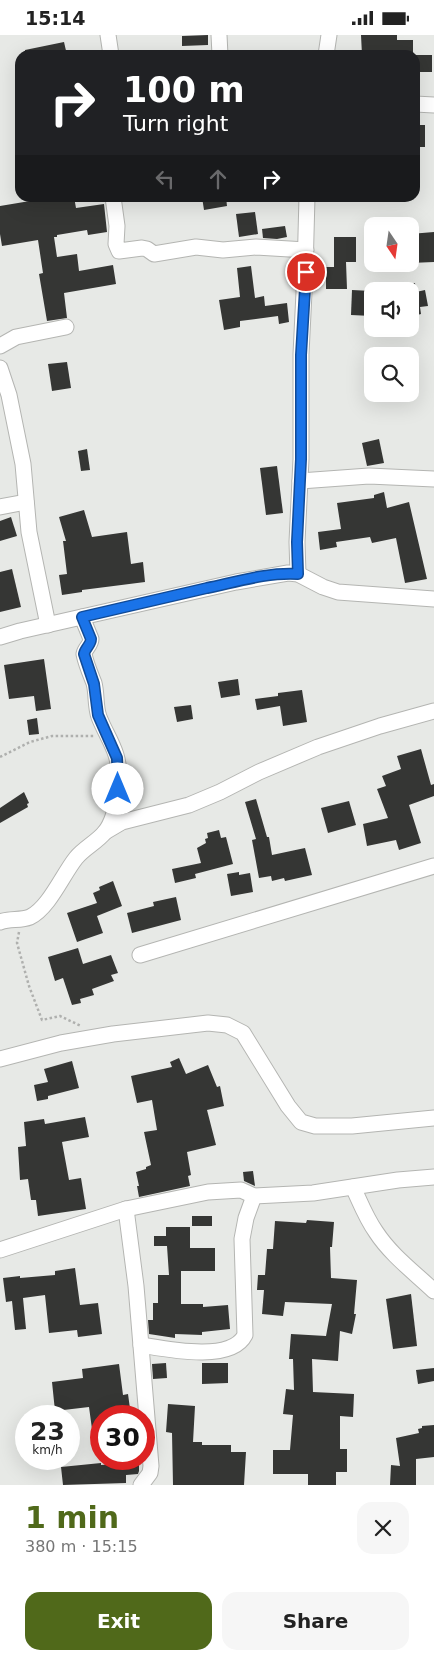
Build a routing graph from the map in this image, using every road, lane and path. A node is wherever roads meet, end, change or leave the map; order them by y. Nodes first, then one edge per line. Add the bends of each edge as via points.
1 (108, 35) edge
2 (219, 35) edge
3 (330, 35) edge
4 (110, 50) edge
5 (220, 50) edge
6 (327, 50) edge
7 (420, 104) edge
8 (434, 105) edge
9 (114, 202) edge
10 (307, 202) edge
11 (306, 250) junction
12 (66, 327) dead end
13 (0, 346) edge
14 (0, 369) edge
15 (434, 479) edge
16 (300, 481) junction
17 (26, 502) junction
18 (0, 507) edge
19 (298, 574) junction
20 (434, 599) edge
21 (82, 617) junction
22 (48, 625) junction
23 (0, 637) edge
24 (434, 711) edge
25 (108, 735) junction
26 (0, 757) edge
27 (105, 832) junction
28 (434, 866) edge
29 (31, 916) junction
30 (0, 922) edge
31 (140, 955) dead end
32 (89, 1028) dead end
33 (0, 1059) edge
34 (434, 1118) edge
35 (434, 1177) edge
36 (353, 1187) junction
37 (254, 1195) junction
38 (126, 1209) junction
39 (0, 1250) edge
40 (434, 1291) edge
41 (141, 1345) junction
42 (141, 1485) edge

1 - 4 street
2 - 5 street
3 - 6 street
7 - 8 street
9 - 11 street via 116,244 121,252 147,249 160,254 196,247
10 - 11 street
11 - 16 street
12 - 13 street via 16,337
14 - 17 street via 9,395
15 - 16 street via 369,476
16 - 19 street
17 - 18 street
17 - 22 street
19 - 20 street via 338,592
19 - 21 street via 236,582
21 - 22 street
21 - 25 street via 91,639 85,658 94,684 98,715
22 - 23 street
24 - 27 street via 318,747 220,792 122,822
25 - 26 path via 52,736 30,742
25 - 27 street via 117,758 118,778 114,811
27 - 29 street via 79,854 48,901
28 - 31 street
29 - 30 street
29 - 32 path via 21,929 17,943 41,1019 60,1015
33 - 34 street via 113,1034 208,1023 227,1025 243,1033 301,1122 314,1126 352,1126
35 - 36 street
36 - 37 street via 313,1193
36 - 40 street via 376,1233 391,1252
37 - 38 street via 241,1190 208,1193
37 - 41 street via 242,1239 245,1335 242,1341 229,1349 215,1351 180,1351
38 - 39 street
38 - 41 street
41 - 42 street via 152,1466

